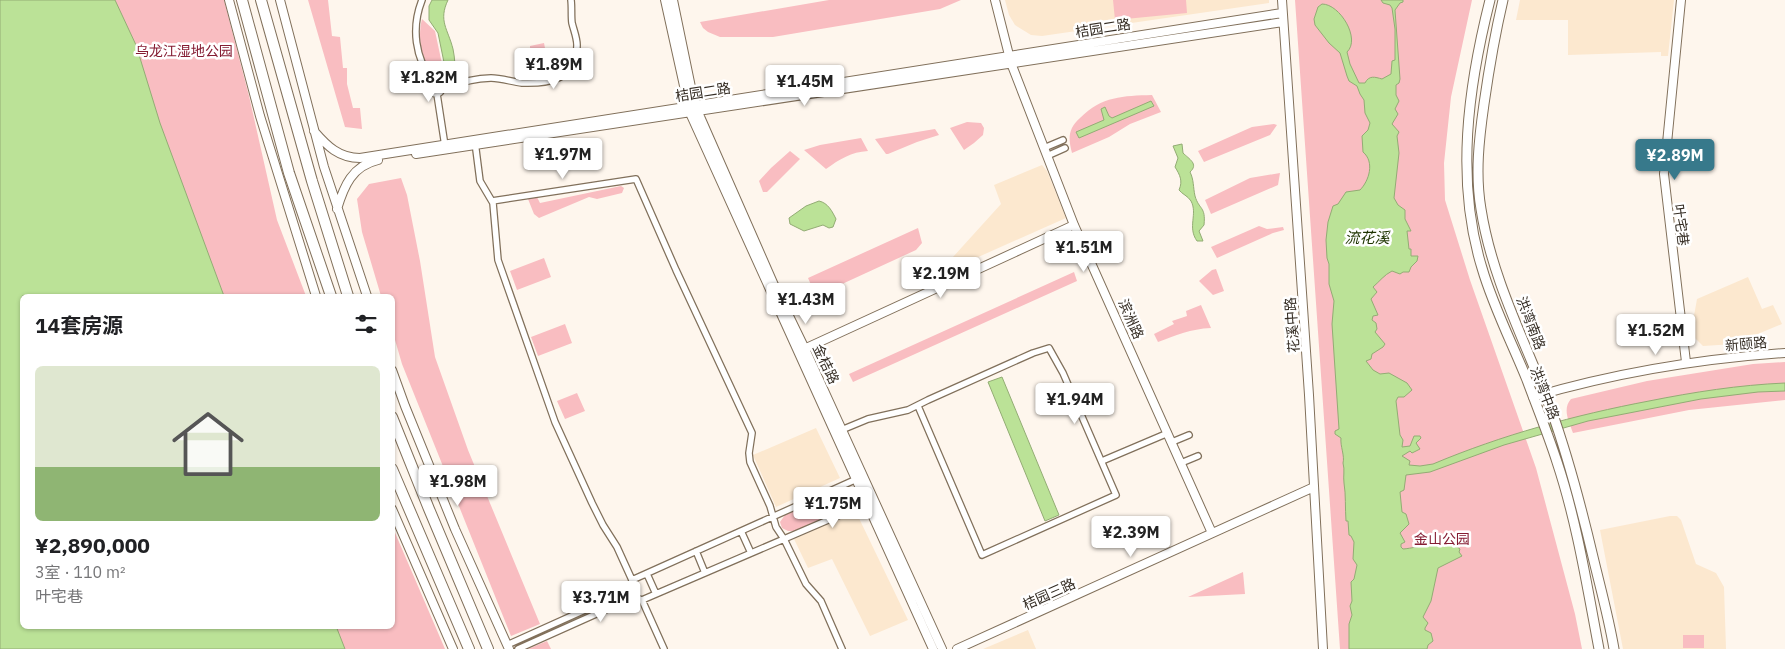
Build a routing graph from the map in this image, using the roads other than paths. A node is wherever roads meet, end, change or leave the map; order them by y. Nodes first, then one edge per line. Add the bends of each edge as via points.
1 (229, 0) edge
2 (242, 0) edge
3 (261, 0) edge
4 (280, 0) edge
5 (422, 0) edge
6 (571, 0) edge
7 (665, 0) edge
8 (673, 0) edge
9 (995, 0) edge
10 (1282, 0) edge
11 (1490, 0) edge
12 (1504, 0) edge
13 (1681, 0) edge
14 (1282, 13) junction
15 (1283, 22) junction
16 (1010, 59) junction
17 (433, 82) junction
18 (443, 89) junction
19 (437, 94) junction
20 (693, 109) junction
21 (314, 132) junction
22 (1063, 140) dead end
23 (475, 142) junction
24 (446, 147) junction
25 (1065, 148) dead end
26 (1046, 152) junction
27 (492, 201) junction
28 (337, 209) junction
29 (1074, 225) junction
30 (315, 294) edge
31 (331, 294) edge
32 (347, 294) edge
33 (366, 294) edge
34 (802, 350) junction
35 (1785, 353) edge
36 (1686, 362) junction
37 (395, 378) edge
38 (1545, 394) junction
39 (1533, 397) junction
40 (918, 406) junction
41 (395, 424) edge
42 (838, 432) junction
43 (1168, 433) junction
44 (1190, 435) dead end
45 (1172, 442) junction
46 (1198, 456) dead end
47 (1102, 462) junction
48 (1181, 462) junction
49 (395, 476) edge
50 (860, 478) junction
51 (1314, 487) junction
52 (870, 502) junction
53 (774, 515) junction
54 (395, 516) edge
55 (740, 531) junction
56 (1212, 533) junction
57 (784, 539) junction
58 (696, 551) junction
59 (751, 553) junction
60 (705, 573) junction
61 (647, 574) junction
62 (632, 580) junction
63 (656, 594) junction
64 (642, 600) junction
65 (508, 647) edge
66 (453, 649) edge
67 (469, 649) edge
68 (488, 649) edge
69 (518, 649) edge
70 (664, 649) edge
71 (842, 649) edge
72 (933, 649) edge
73 (942, 649) edge
74 (958, 649) edge
75 (1323, 649) edge
76 (1599, 649) edge
77 (1614, 649) edge

1 - 30 street via 260,116
2 - 31 highway via 289,173
3 - 32 highway
4 - 21 street
5 - 17 street via 416,42
6 - 18 street via 577,51 570,70 563,77 530,83 481,78
7 - 20 street
8 - 20 street, 金桔路
9 - 16 street, 滨洲路
10 - 14 street, 花溪中路
11 - 39 main road, 洪湾中路 via 1470,115 1466,173 1468,199 1482,268
12 - 38 main road, 洪湾南路 via 1494,39 1479,139 1479,195 1492,260
13 - 36 street, 叶宅巷 via 1664,174
14 - 15 street, 花溪中路
14 - 16 street, 桔园二路
15 - 16 street, 桔园二路
15 - 51 street, 花溪中路
16 - 20 street, 桔园二路
16 - 26 street, 滨洲路
17 - 18 street via 439,82
17 - 19 street via 430,90
18 - 19 street
19 - 24 street
20 - 23 street, 桔园二路
20 - 34 street, 金桔路
21 - 24 street, 桔园二路 via 332,150 353,158
21 - 28 street
22 - 26 street
23 - 24 street, 桔园二路
23 - 27 street via 480,181
24 - 28 street, 桔园二路 via 364,165 347,182
25 - 26 street
26 - 29 street, 滨洲路
27 - 53 street via 636,179 752,433 750,462
27 - 62 street via 498,260 555,422
28 - 33 street
29 - 34 street
29 - 43 street, 滨洲路
34 - 42 street, 金桔路
35 - 36 street, 新颐路
36 - 38 street, 新颐路
37 - 65 street via 455,529
38 - 39 street, 新颐路
38 - 77 main road, 洪湾南路 via 1579,498
39 - 76 main road, 洪湾中路 via 1557,462 1577,535
40 - 42 street via 868,419
40 - 47 street via 1033,352 1049,348
40 - 47 street via 982,555 1116,494
41 - 68 highway
42 - 50 street, 金桔路
43 - 45 street, 滨洲路
43 - 47 street
44 - 45 street
45 - 48 street, 滨洲路
46 - 48 street
48 - 56 street, 滨洲路
49 - 67 highway
50 - 52 street, 金桔路
50 - 53 street
51 - 56 street, 桔园三路
51 - 75 street, 花溪中路
52 - 57 street
52 - 72 street
52 - 73 street, 金桔路
53 - 55 street
53 - 57 street via 776,528
54 - 66 street
55 - 58 street
55 - 59 street
56 - 74 street, 桔园三路
57 - 59 street
57 - 71 street via 806,584 821,602
58 - 60 street
58 - 61 street
59 - 60 street
60 - 63 street
61 - 62 street
61 - 63 street
62 - 65 street via 627,591
63 - 64 street
64 - 69 street via 630,598
64 - 70 street

